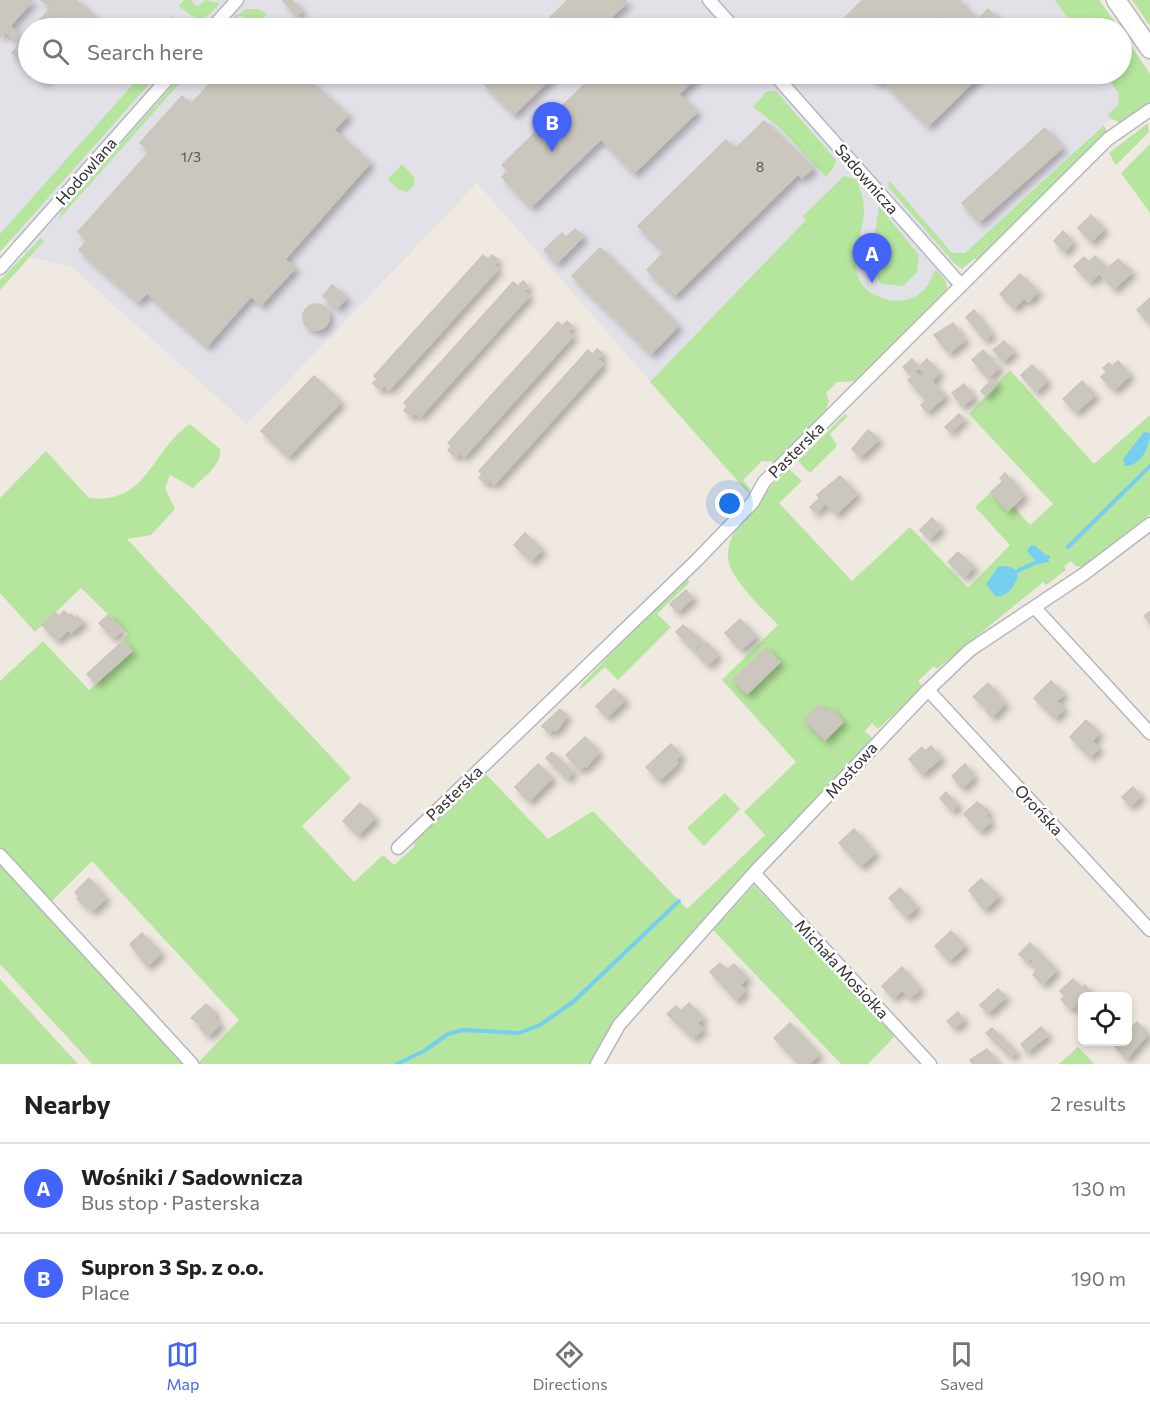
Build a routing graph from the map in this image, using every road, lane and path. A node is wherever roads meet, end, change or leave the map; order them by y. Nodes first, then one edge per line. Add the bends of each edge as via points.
1 (237, 0) edge
2 (709, 0) edge
3 (1116, 0) edge
4 (221, 18) edge
5 (725, 18) edge
6 (1128, 18) edge
7 (1132, 23) edge
8 (1150, 49) edge
9 (163, 84) edge
10 (783, 84) edge
11 (1150, 110) edge
12 (0, 268) edge
13 (961, 285) junction
14 (1150, 524) edge
15 (1035, 608) junction
16 (928, 690) junction
17 (1150, 733) edge
18 (398, 848) dead end
19 (0, 855) edge
20 (754, 873) junction
21 (1150, 930) edge
22 (192, 1064) edge
23 (597, 1064) edge
24 (930, 1064) edge

1 - 4 street
2 - 5 street
3 - 6 main road
7 - 8 main road
9 - 12 street, Hodowlana
10 - 13 street, Sadownicza
11 - 13 street, Pasterska via 1108,139
13 - 18 street, Pasterska via 765,482 753,502 696,561
14 - 15 street, Mostowa
15 - 16 street, Mostowa via 970,650
15 - 17 street
16 - 20 street, Mostowa
16 - 21 street, Orońska
19 - 22 street
20 - 23 street, Mostowa via 619,1025
20 - 24 street, Michała Mosiołka

